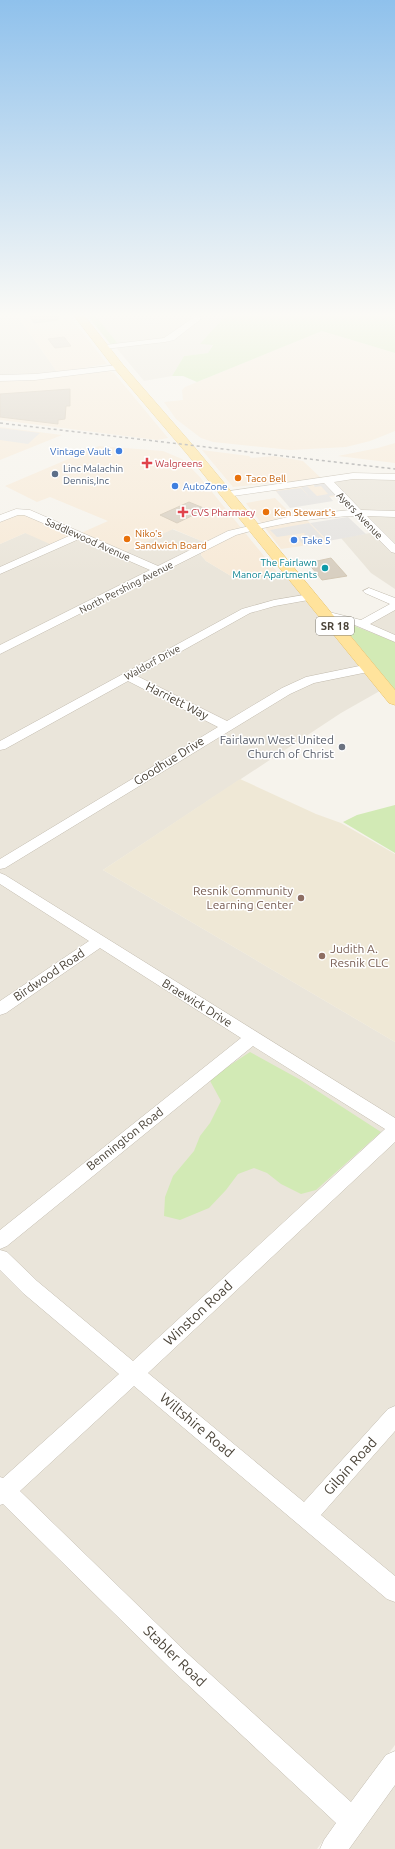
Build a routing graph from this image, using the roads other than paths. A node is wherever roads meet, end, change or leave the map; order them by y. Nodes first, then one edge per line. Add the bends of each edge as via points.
1 (147, 400) edge
2 (395, 476) edge
3 (326, 479) junction
4 (226, 494) junction
5 (359, 512) junction
6 (395, 514) edge
7 (0, 519) edge
8 (254, 527) junction
9 (80, 535) junction
10 (395, 550) edge
11 (158, 570) junction
12 (0, 571) edge
13 (369, 590) dead end
14 (310, 597) junction
15 (395, 602) edge
16 (395, 606) edge
17 (325, 614) junction
18 (361, 624) junction
19 (395, 639) edge
20 (0, 650) edge
21 (369, 668) junction
22 (128, 676) junction
23 (395, 700) edge
24 (227, 726) junction
25 (0, 746) edge
26 (0, 865) edge
27 (0, 878) edge
28 (99, 941) junction
29 (0, 1008) edge
30 (252, 1038) junction
31 (395, 1128) edge
32 (395, 1131) edge
33 (0, 1241) edge
34 (0, 1258) edge
35 (134, 1373) junction
36 (395, 1416) edge
37 (1, 1491) edge
38 (306, 1516) junction
39 (395, 1591) edge
40 (395, 1764) edge
41 (354, 1822) junction
42 (333, 1849) edge

1 - 4 main road, SR 18
2 - 3 street
3 - 4 street
3 - 5 street, Ayers Avenue
4 - 8 main road, SR 18
5 - 6 street, North Pershing Avenue
5 - 8 street, North Pershing Avenue
5 - 10 street, Ayers Avenue
7 - 9 street, Saddlewood Avenue via 16,512 30,514
8 - 11 street, North Pershing Avenue via 232,533
8 - 14 main road, SR 18
9 - 11 street, Saddlewood Avenue
9 - 12 street
11 - 20 street, North Pershing Avenue
13 - 15 street
14 - 17 main road, SR 18
14 - 22 street, Waldorf Drive via 274,602 246,610
16 - 18 street
17 - 18 street
17 - 21 main road, SR 18
18 - 19 street
21 - 23 main road, SR 18
21 - 24 street, Goodhue Drive via 299,684
22 - 24 street, Harriett Way
22 - 25 street, Waldorf Drive
24 - 26 street, Goodhue Drive
27 - 28 street, Braewick Drive
28 - 29 street, Birdwood Road
28 - 30 street, Braewick Drive
30 - 31 street, Braewick Drive
30 - 33 street, Bennington Road
32 - 35 street, Winston Road
34 - 35 street, Wiltshire Road via 30,1287
35 - 37 street, Winston Road
35 - 38 street, Wiltshire Road
36 - 38 street, Gilpin Road
37 - 41 street, Stabler Road via 180,1662
38 - 39 street, Wiltshire Road
40 - 41 street
41 - 42 street

